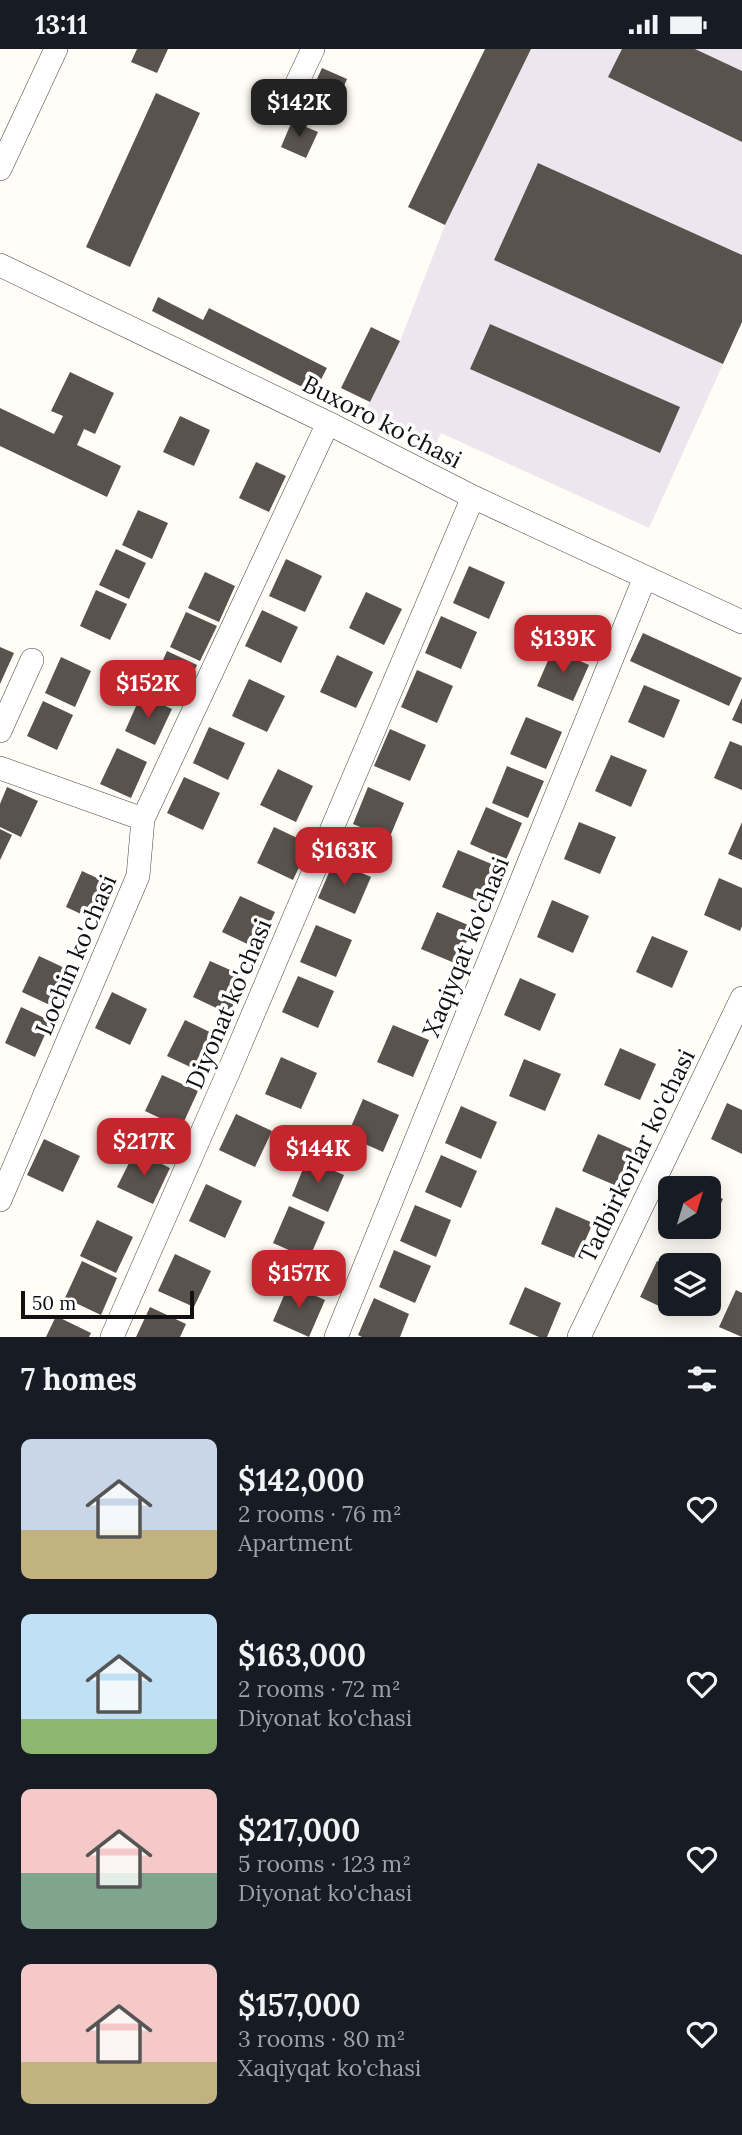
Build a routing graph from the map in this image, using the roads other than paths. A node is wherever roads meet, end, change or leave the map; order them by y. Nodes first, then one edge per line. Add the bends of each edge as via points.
1 (56, 49) edge
2 (313, 49) edge
3 (288, 102) dead end
4 (0, 169) edge
5 (0, 265) edge
6 (327, 423) junction
7 (473, 497) junction
8 (645, 577) junction
9 (742, 622) edge
10 (32, 660) dead end
11 (0, 731) edge
12 (0, 768) edge
13 (144, 819) junction
14 (742, 997) edge
15 (0, 1200) edge
16 (112, 1337) edge
17 (336, 1337) edge
18 (579, 1337) edge

1 - 4 street
2 - 3 street
5 - 6 street, Buxoro ko'chasi
6 - 7 street, Buxoro ko'chasi
6 - 13 street, Lochin ko'chasi
7 - 8 street, Buxoro ko'chasi
7 - 16 street, Diyonat ko'chasi
8 - 9 street, Buxoro ko'chasi
8 - 17 street, Xaqiyqat ko'chasi
10 - 11 street
12 - 13 street
13 - 15 street, Lochin ko'chasi via 138,876
14 - 18 street, Tadbirkorlar ko'chasi

